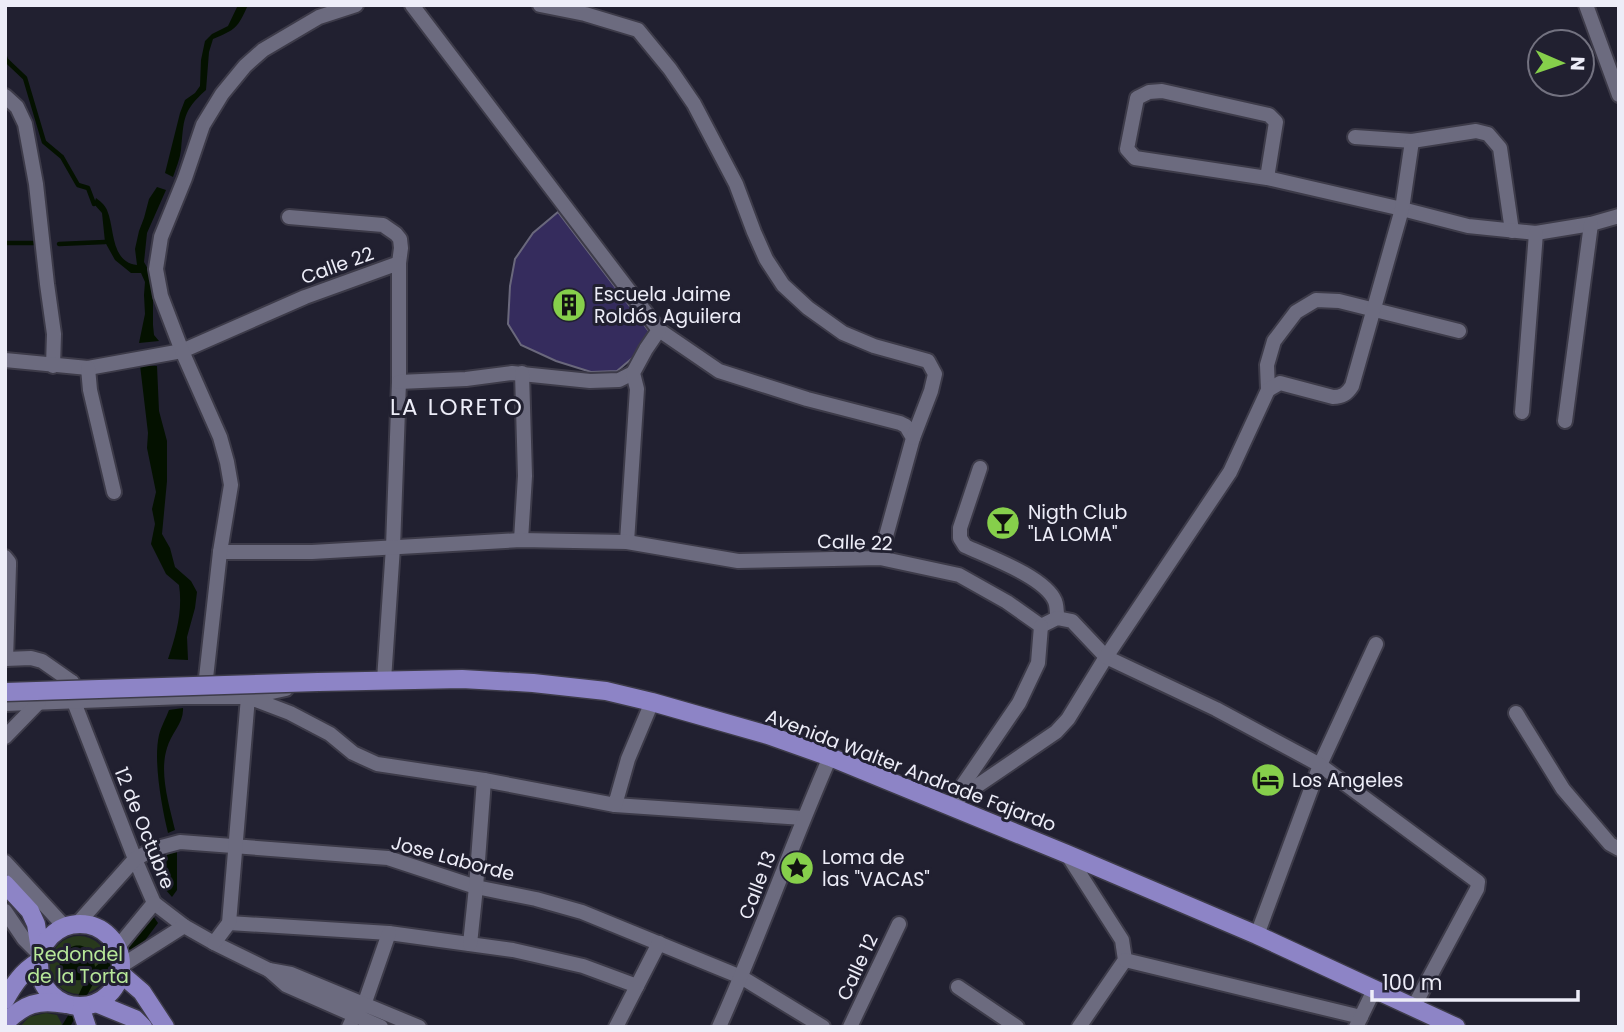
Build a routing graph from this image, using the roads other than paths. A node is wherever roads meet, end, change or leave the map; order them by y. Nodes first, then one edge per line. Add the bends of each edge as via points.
1 (356, 5) edge
2 (412, 5) edge
3 (540, 5) edge
4 (1586, 5) edge
5 (1619, 95) edge
6 (5, 96) edge
7 (1356, 137) dead end
8 (1412, 141) junction
9 (1267, 178) junction
10 (1402, 209) junction
11 (1619, 216) edge
12 (289, 217) dead end
13 (1591, 224) junction
14 (1512, 231) junction
15 (1536, 233) junction
16 (399, 263) junction
17 (1375, 309) junction
18 (659, 330) junction
19 (1459, 331) dead end
20 (182, 351) junction
21 (5, 360) edge
22 (53, 366) junction
23 (88, 368) junction
24 (522, 373) junction
25 (633, 373) junction
26 (399, 382) junction
27 (1268, 390) junction
28 (1522, 412) dead end
29 (1565, 421) dead end
30 (914, 438) junction
31 (980, 468) dead end
32 (114, 492) dead end
33 (521, 540) junction
34 (627, 542) junction
35 (393, 547) junction
36 (220, 552) junction
37 (5, 557) edge
38 (880, 558) junction
39 (1057, 618) junction
40 (1041, 626) junction
41 (6, 634) edge
42 (1376, 644) dead end
43 (1106, 657) junction
44 (6, 659) edge
45 (206, 678) junction
46 (384, 680) junction
47 (72, 682) junction
48 (318, 682) junction
49 (5, 683) edge
50 (5, 692) edge
51 (248, 697) junction
52 (39, 702) junction
53 (74, 702) junction
54 (652, 702) junction
55 (5, 704) edge
56 (1516, 713) dead end
57 (5, 737) edge
58 (830, 757) junction
59 (1320, 765) junction
60 (484, 780) junction
61 (615, 805) junction
62 (949, 806) junction
63 (803, 818) junction
64 (235, 845) junction
65 (1619, 849) edge
66 (1067, 854) junction
67 (135, 859) junction
68 (5, 862) edge
69 (5, 884) edge
70 (476, 887) junction
71 (154, 903) junction
72 (25, 906) junction
73 (5, 911) edge
74 (229, 923) junction
75 (899, 924) dead end
76 (184, 926) junction
77 (65, 927) junction
78 (389, 933) junction
79 (1257, 935) junction
80 (214, 943) junction
81 (659, 943) junction
82 (470, 944) junction
83 (117, 947) junction
84 (39, 956) junction
85 (1125, 960) junction
86 (121, 970) junction
87 (741, 977) junction
88 (637, 986) junction
89 (958, 986) dead end
90 (1374, 990) junction
91 (5, 1000) edge
92 (81, 1004) junction
93 (1413, 1008) junction
94 (356, 1015) edge
95 (1359, 1022) edge
96 (5, 1023) edge
97 (87, 1027) edge
98 (143, 1027) edge
99 (165, 1027) edge
100 (381, 1027) edge
101 (419, 1027) edge
102 (615, 1027) edge
103 (719, 1027) edge
104 (823, 1027) edge
105 (850, 1027) edge
106 (1017, 1027) edge
107 (1079, 1027) edge
108 (1456, 1027) edge

1 - 20 street via 319,17 263,50 222,94 203,125 161,237 156,269
2 - 18 street
3 - 30 street via 638,30 694,104 736,184 766,259 783,285 843,332 928,361 935,374
4 - 5 street
6 - 22 street via 25,124 32,160 54,334
7 - 8 street
8 - 10 street
8 - 14 street via 1476,131 1489,134 1500,148
9 - 9 street via 1135,158 1128,149 1137,98 1162,90 1269,115 1276,122
9 - 10 street
10 - 14 street via 1468,226
10 - 17 street
11 - 13 street
12 - 16 street via 383,225 400,239
13 - 15 street
13 - 29 street
14 - 15 street
15 - 28 street
16 - 20 street, Calle 22
16 - 26 street, Calle 22
17 - 19 street
17 - 27 street via 1316,300 1296,312 1274,341 1267,365
17 - 27 street via 1349,391 1333,397 1280,383
18 - 25 street
18 - 30 street via 719,371 900,422
20 - 23 street, Calle 22
20 - 36 street via 227,462 231,485
21 - 22 street, Calle 22
22 - 23 street, Calle 22
23 - 32 street
24 - 25 street via 590,381 619,380
24 - 26 street
24 - 33 street via 525,476
25 - 34 street via 637,389
26 - 35 street, Calle 22
27 - 43 street via 1230,472
30 - 38 street
31 - 39 street via 960,538 965,546 1026,574 1047,590 1056,602
33 - 34 street, Calle 22
33 - 35 street, Calle 22
34 - 38 street, Calle 22 via 738,561
35 - 36 street
35 - 46 street, Calle 22
36 - 45 street
37 - 41 street via 9,562
38 - 40 street, Calle 22 via 959,575
39 - 40 street
39 - 43 street via 1072,621
40 - 62 street via 1038,663 1019,702
41 - 44 street
42 - 59 street
43 - 59 street
43 - 62 street via 1056,732
44 - 47 street via 42,661
45 - 47 street, Avenida Walter Andrade Fajardo
45 - 48 street, Avenida Walter Andrade Fajardo via 250,676
46 - 48 main road, Avenida Walter Andrade Fajardo
46 - 54 main road, Avenida Walter Andrade Fajardo via 533,682
47 - 49 street, Avenida Walter Andrade Fajardo
47 - 53 street, 12 de Octubre
48 - 50 main road, Avenida Walter Andrade Fajardo, bridge
48 - 51 street, Avenida Walter Andrade Fajardo
51 - 53 street, Avenida Walter Andrade Fajardo
51 - 60 street via 290,713 377,764
51 - 64 street
52 - 53 street, Avenida Walter Andrade Fajardo
52 - 55 street, Avenida Walter Andrade Fajardo
52 - 57 street
53 - 67 street, 12 de Octubre
54 - 58 main road, Avenida Walter Andrade Fajardo
54 - 61 street
56 - 65 street via 1563,789
58 - 62 main road, Avenida Walter Andrade Fajardo
58 - 63 street, Calle 13
59 - 79 street
59 - 93 street via 1478,882
60 - 61 street
60 - 70 street
61 - 63 street
62 - 66 main road, Avenida Walter Andrade Fajardo
63 - 87 street, Calle 13
64 - 67 street, Jose Laborde via 180,842
64 - 70 street, Jose Laborde via 388,859
64 - 74 street
66 - 79 main road, Avenida Walter Andrade Fajardo
66 - 85 street via 1122,940
67 - 71 street, 12 de Octubre
67 - 77 street, Jose Laborde
68 - 77 street
69 - 72 main road
70 - 81 street, Jose Laborde via 582,912
70 - 82 street
71 - 76 street, 12 de Octubre
71 - 83 street
72 - 77 main road
72 - 84 main road via 36,924
73 - 84 street
74 - 78 street
74 - 80 street
75 - 105 street, Calle 12
76 - 80 street, 12 de Octubre
76 - 86 street
77 - 83 main road via 91,925 111,937
77 - 84 main road
78 - 82 street
78 - 94 street
79 - 90 main road, Avenida Walter Andrade Fajardo
80 - 94 street, 12 de Octubre via 269,970 286,985
81 - 87 street, Jose Laborde
81 - 88 street
82 - 88 street via 583,966
83 - 86 main road
84 - 91 main road
84 - 92 main road via 45,988 54,998
85 - 95 street
85 - 107 street
86 - 92 main road via 107,996
86 - 99 main road
87 - 103 street, Calle 13
87 - 104 street, Jose Laborde
88 - 102 street
89 - 106 street
90 - 93 main road, Avenida Walter Andrade Fajardo
90 - 95 street
92 - 96 main road via 38,1002
92 - 97 main road
92 - 98 main road via 135,1019
93 - 108 main road, Avenida Walter Andrade Fajardo
94 - 100 street, 12 de Octubre
94 - 101 street, 12 de Octubre

